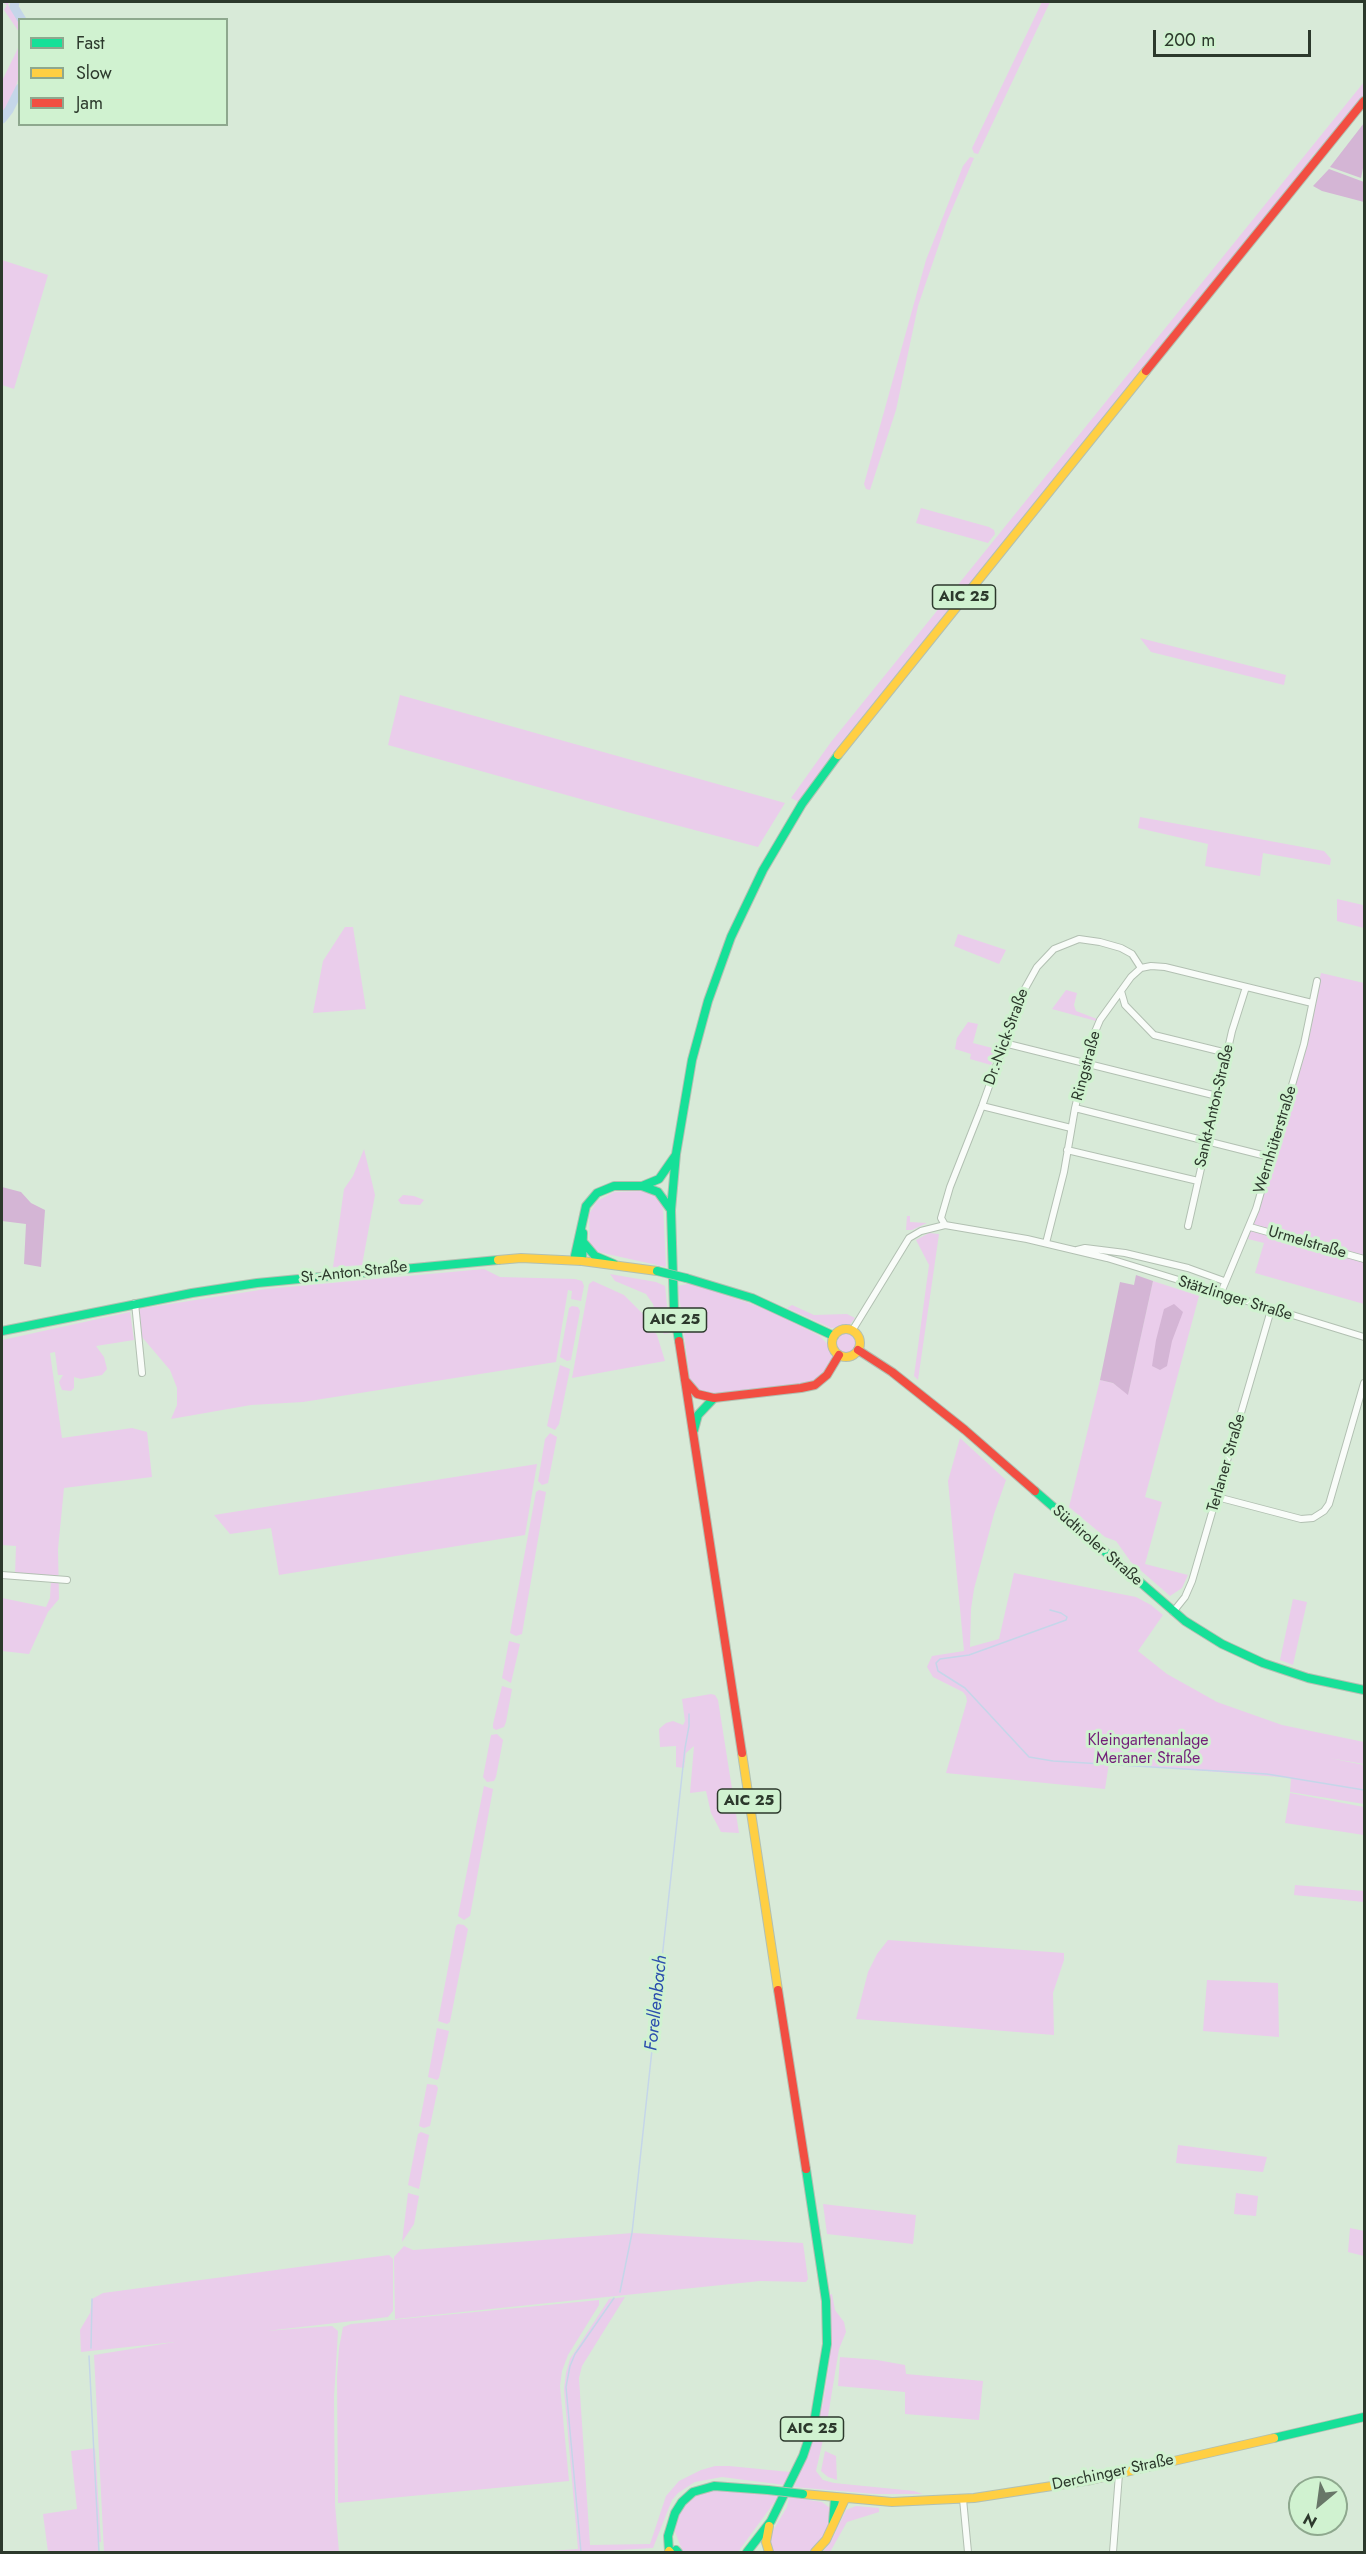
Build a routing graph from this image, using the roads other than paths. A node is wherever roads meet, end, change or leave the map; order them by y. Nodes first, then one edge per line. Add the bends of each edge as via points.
1 (1365, 101) edge
2 (1141, 968) junction
3 (1317, 981) dead end
4 (1246, 987) junction
5 (1121, 991) junction
6 (1114, 1002) junction
7 (1312, 1004) junction
8 (1125, 1005) junction
9 (1004, 1043) junction
10 (1227, 1053) junction
11 (1085, 1063) junction
12 (1217, 1096) junction
13 (982, 1106) junction
14 (1075, 1108) junction
15 (1071, 1128) junction
16 (1207, 1141) junction
17 (1067, 1150) junction
18 (676, 1154) junction
19 (1270, 1157) junction
20 (1198, 1181) junction
21 (642, 1186) junction
22 (671, 1210) junction
23 (582, 1218) junction
24 (945, 1225) junction
25 (1188, 1226) dead end
26 (1250, 1227) junction
27 (584, 1243) junction
28 (1046, 1243) junction
29 (1075, 1250) junction
30 (1108, 1251) junction
31 (1107, 1258) junction
32 (1365, 1259) edge
33 (574, 1260) junction
34 (614, 1264) junction
35 (1224, 1281) junction
36 (1220, 1295) junction
37 (135, 1303) junction
38 (1271, 1310) junction
39 (2, 1331) edge
40 (852, 1331) junction
41 (834, 1336) junction
42 (1365, 1337) edge
43 (858, 1350) junction
44 (839, 1355) junction
45 (142, 1373) dead end
46 (683, 1378) junction
47 (1365, 1383) edge
48 (714, 1398) junction
49 (693, 1434) junction
50 (1217, 1497) junction
51 (2, 1575) edge
52 (67, 1580) dead end
53 (1173, 1612) junction
54 (1365, 1690) edge
55 (1365, 2416) edge
56 (1119, 2474) junction
57 (835, 2498) junction
58 (845, 2499) junction
59 (963, 2499) junction
60 (771, 2521) junction
61 (833, 2527) junction
62 (673, 2551) edge
63 (747, 2553) edge
64 (769, 2553) edge
65 (815, 2553) edge
66 (968, 2553) edge
67 (1113, 2553) edge

1 - 18 main road, AIC 25 via 849,740 802,804 763,870 708,1001 692,1060
2 - 4 street via 1165,967
2 - 5 street, Ringstraße
2 - 9 street, Dr.-Nick-Straße via 1132,954 1112,945 1078,939 1062,944 1047,955 1028,980
3 - 7 street, Wernhüterstraße
4 - 7 street
4 - 10 street, Sankt-Anton-Straße
5 - 6 street, Ringstraße
5 - 8 street
6 - 8 street
6 - 11 street, Ringstraße via 1100,1020
7 - 19 street, Wernhüterstraße via 1291,1092
8 - 10 street via 1154,1035
9 - 11 street
9 - 13 street, Dr.-Nick-Straße
10 - 12 street, Sankt-Anton-Straße
11 - 12 street
11 - 14 street, Ringstraße
12 - 16 street, Sankt-Anton-Straße
13 - 15 street
13 - 24 street, Dr.-Nick-Straße via 943,1209 941,1218
14 - 15 street, Ringstraße
14 - 16 street
15 - 17 street, Ringstraße
16 - 19 street
16 - 20 street, Sankt-Anton-Straße
17 - 20 street
17 - 28 street, Ringstraße
18 - 21 main road via 659,1179
18 - 22 main road, AIC 25
19 - 26 street, Wernhüterstraße
20 - 25 street, Sankt-Anton-Straße
21 - 22 main road via 658,1192
21 - 23 main road via 614,1186 597,1193
22 - 46 main road, AIC 25 via 674,1310
23 - 27 main road
23 - 33 main road
24 - 28 street, Stätzlinger Straße
24 - 40 street, Stätzlinger Straße via 909,1238
26 - 32 street, Urmelstraße
26 - 35 street, Wernhüterstraße
27 - 33 main road
27 - 34 main road via 595,1256
28 - 29 street, Stätzlinger Straße
29 - 30 street, Stätzlinger Straße
29 - 31 street, Stätzlinger Straße
30 - 31 street
30 - 35 street, Stätzlinger Straße via 1188,1268
31 - 36 street, Stätzlinger Straße
33 - 34 main road, St.-Anton-Straße
33 - 37 main road, St.-Anton-Straße via 521,1258 375,1271 257,1283
34 - 41 main road, St.-Anton-Straße, bridge via 686,1278 752,1298
35 - 36 street, Wernhüterstraße
36 - 38 street, Stätzlinger Straße
37 - 39 main road, St.-Anton-Straße
37 - 45 street
38 - 42 street, Stätzlinger Straße
38 - 50 street, Terlaner Straße
40 - 41 main road via 843,1330
40 - 43 main road via 859,1340
41 - 44 main road via 833,1346
43 - 44 main road via 850,1356
43 - 53 main road, Südtiroler Straße via 965,1430
44 - 48 main road via 827,1375 815,1384
46 - 48 main road via 697,1394
46 - 49 main road, AIC 25
47 - 50 street via 1324,1511 1301,1519
48 - 49 main road via 698,1415
49 - 60 main road, AIC 25 via 826,2301 827,2344 814,2423 796,2474
50 - 53 street, Terlaner Straße via 1192,1581
51 - 52 street
53 - 54 main road, Südtiroler Straße via 1204,1634 1253,1659 1299,1676
55 - 56 main road, Derchinger Straße
56 - 59 main road, Derchinger Straße
56 - 67 street
57 - 58 main road, Derchinger Straße
57 - 61 main road
57 - 62 main road, Derchinger Straße, bridge via 728,2486 700,2489 682,2502 675,2513 670,2528
58 - 59 main road, Derchinger Straße via 909,2503
58 - 61 main road
59 - 66 street
60 - 63 main road, AIC 25
60 - 64 main road via 766,2542
61 - 65 main road

